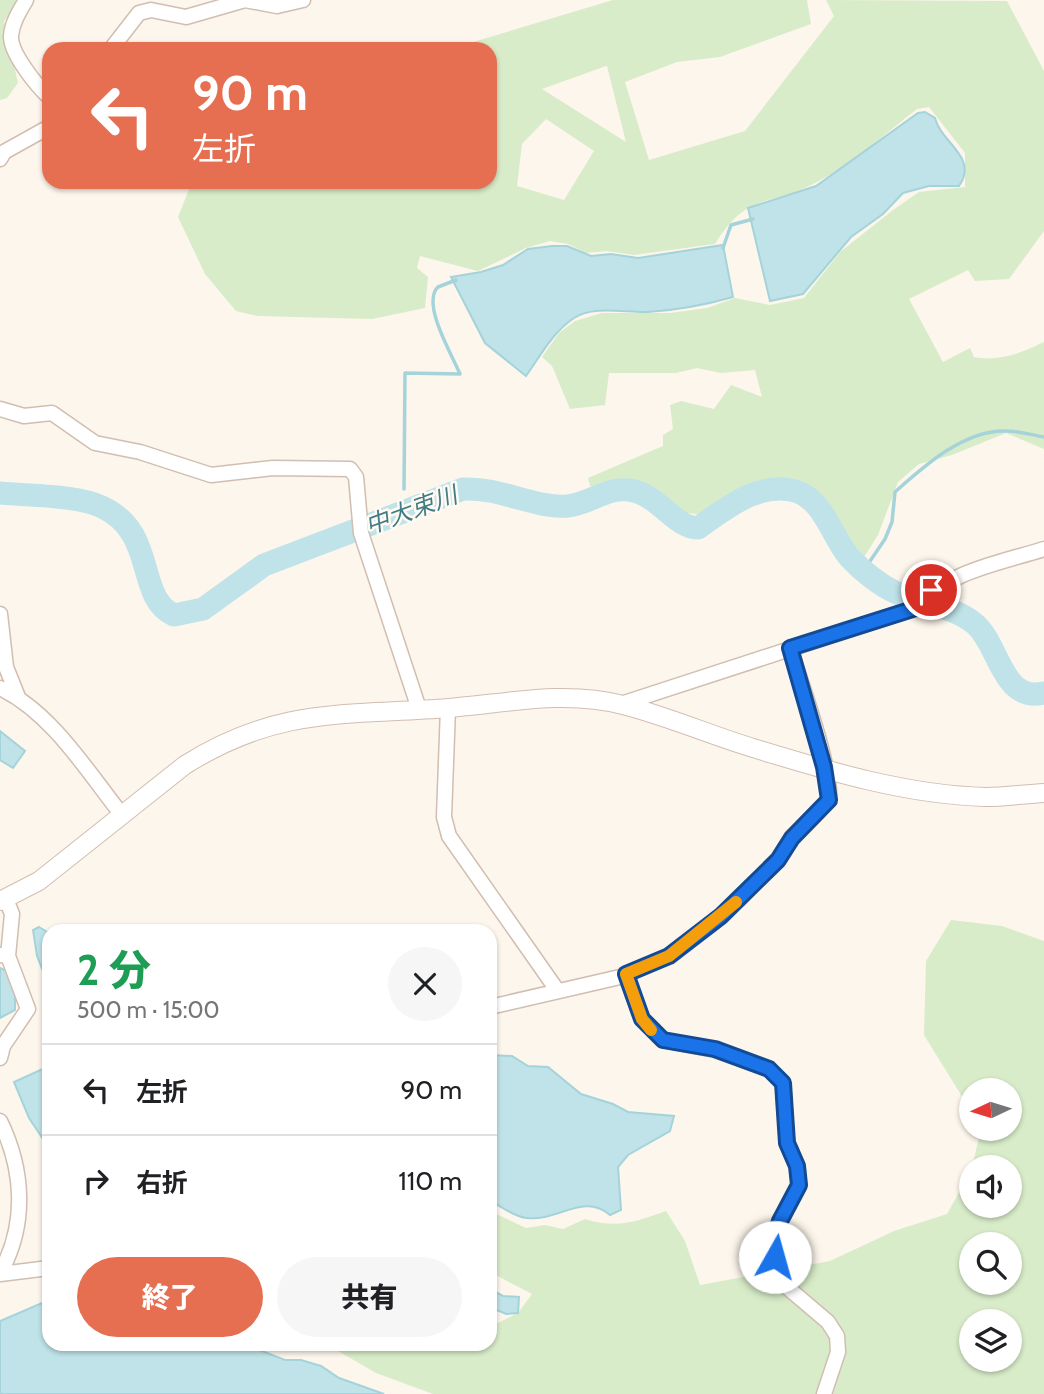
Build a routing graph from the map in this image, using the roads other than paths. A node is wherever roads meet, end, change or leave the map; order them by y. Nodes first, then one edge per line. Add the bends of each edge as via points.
1 (26, 0) edge
2 (245, 0) edge
3 (303, 0) edge
4 (116, 42) edge
5 (42, 90) edge
6 (42, 131) edge
7 (0, 159) edge
8 (0, 409) edge
9 (1044, 549) edge
10 (0, 614) edge
11 (790, 648) junction
12 (0, 688) edge
13 (18, 696) junction
14 (621, 704) junction
15 (448, 708) junction
16 (419, 709) junction
17 (824, 767) junction
18 (1044, 793) edge
19 (121, 815) junction
20 (3, 900) edge
21 (4, 956) edge
22 (626, 974) junction
23 (558, 990) junction
24 (497, 1005) edge
25 (0, 1058) edge
26 (1, 1124) edge
27 (5, 1256) edge
28 (42, 1269) edge
29 (0, 1273) edge
30 (824, 1394) edge

1 - 5 street via 10,40
2 - 3 street via 277,6
2 - 4 street via 186,17 151,10 139,13
6 - 7 street via 4,152
8 - 16 street via 24,416 52,413 95,443 211,475 273,468 350,469 356,477 359,527
9 - 11 street via 953,578 920,602
10 - 13 street via 6,667
11 - 14 street
11 - 17 street
12 - 13 street
13 - 19 street via 57,734
14 - 15 street via 553,696
14 - 17 street
15 - 16 street
15 - 23 street via 444,817 449,836
16 - 19 street via 323,714 269,726 208,750
17 - 18 street via 893,786 986,797
17 - 22 street via 829,800 792,838 778,860 690,941 669,956
19 - 20 street via 39,881
20 - 21 street via 12,914
21 - 25 street via 28,1009 2,1046
22 - 23 street
22 - 30 street via 642,1019 663,1040 715,1049 769,1069 783,1083 787,1143 799,1185 774,1242 776,1272 837,1336 838,1352
23 - 24 street
26 - 27 street via 16,1168 19,1229
27 - 29 street
28 - 29 street

